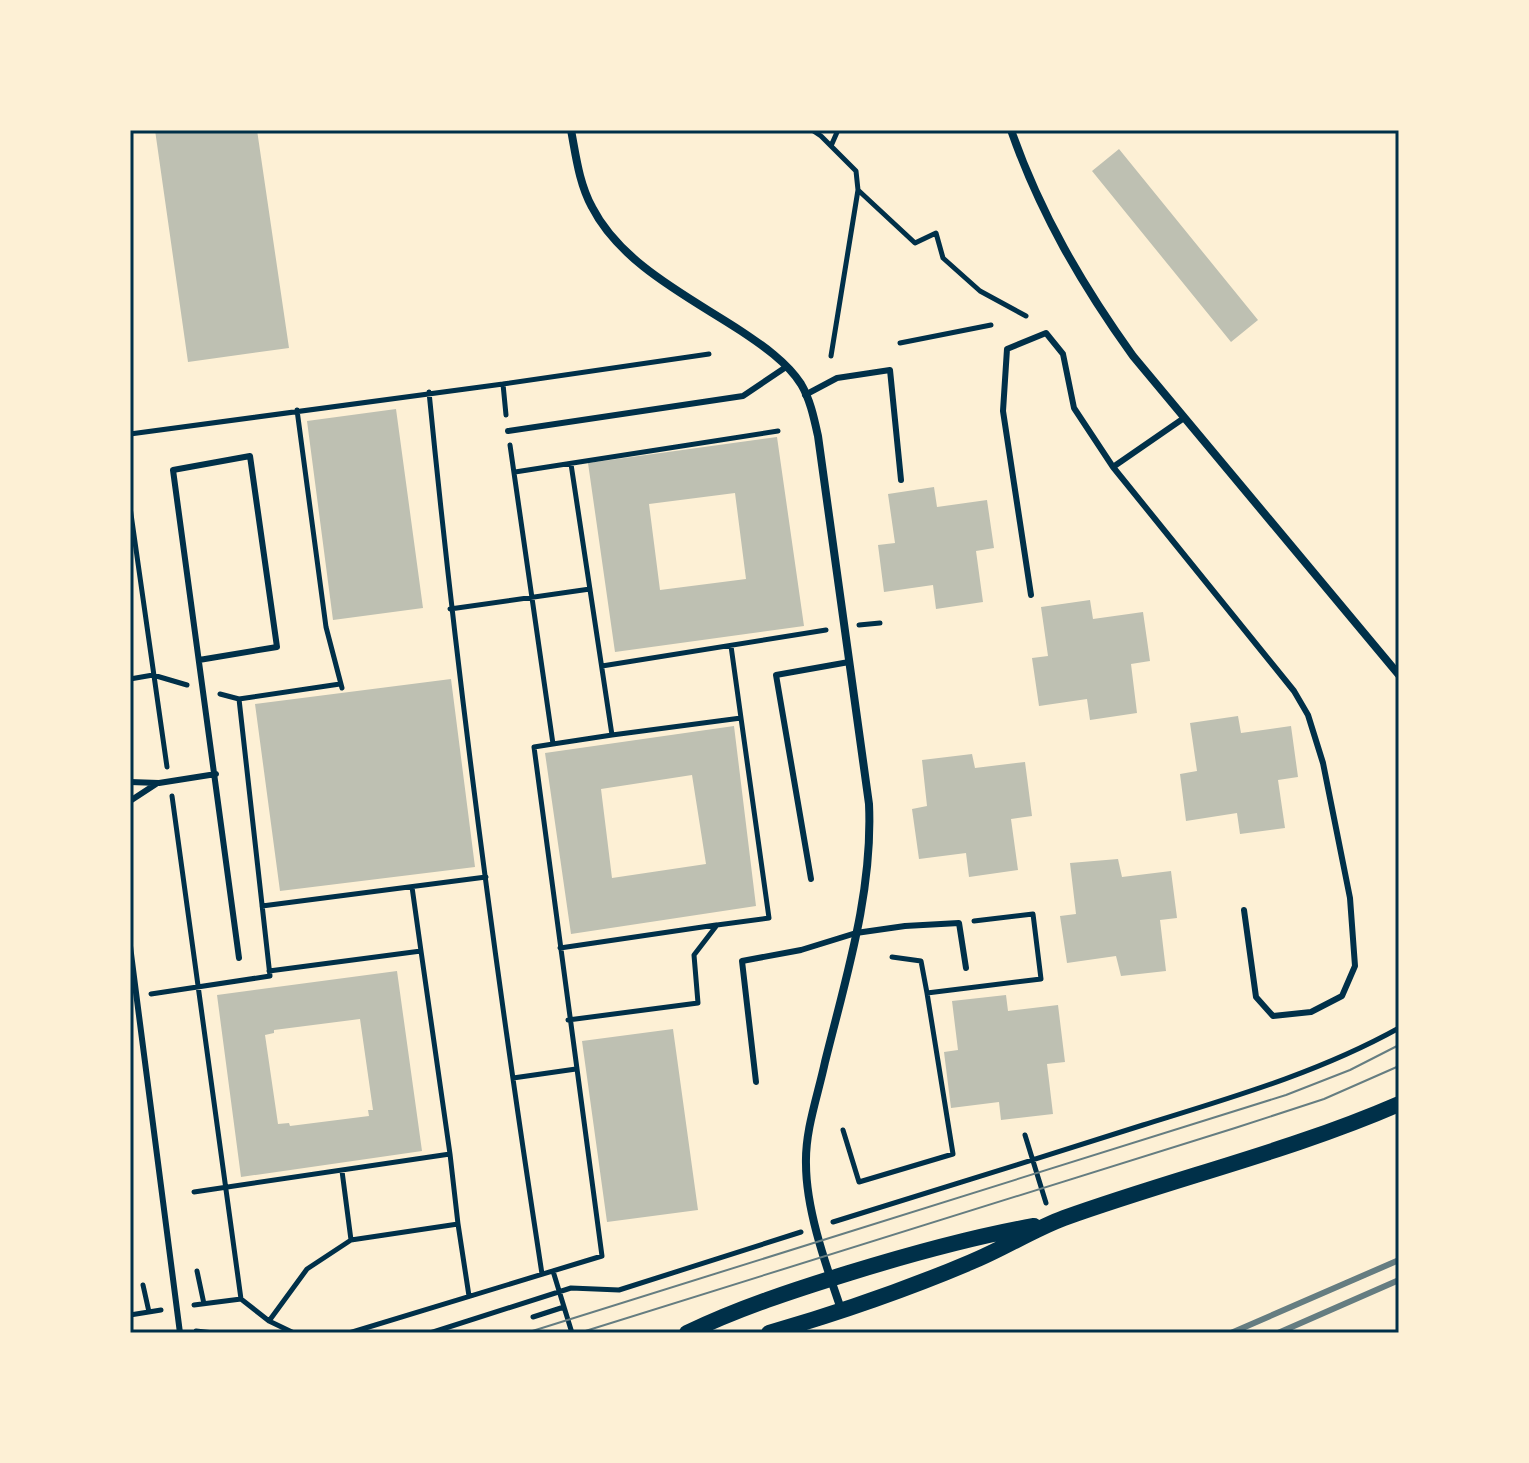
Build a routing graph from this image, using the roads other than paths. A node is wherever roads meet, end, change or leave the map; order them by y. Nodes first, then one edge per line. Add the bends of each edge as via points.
1 (571, 130) edge
2 (1011, 130) edge
3 (786, 367) junction
4 (805, 395) junction
5 (1184, 418) junction
6 (508, 431) road end
7 (1113, 467) junction
8 (901, 480) dead end
9 (1031, 595) dead end
10 (199, 660) junction
11 (849, 662) junction
12 (1399, 675) edge
13 (216, 774) junction
14 (130, 782) edge
15 (159, 783) junction
16 (130, 801) edge
17 (811, 879) dead end
18 (1244, 910) dead end
19 (856, 933) junction
20 (130, 946) edge
21 (239, 958) dead end
22 (966, 968) dead end
23 (756, 1082) dead end
24 (1399, 1104) edge
25 (1052, 1222) junction
26 (831, 1279) junction
27 (842, 1312) junction
28 (180, 1333) edge
29 (687, 1333) edge
30 (769, 1333) edge

1 - 3 street via 582,187 605,229 624,250
2 - 5 street via 1043,212 1094,302
3 - 4 street
3 - 6 lane via 743,396
4 - 8 lane via 837,378 890,370
4 - 11 street via 818,436
5 - 7 lane
5 - 12 street
7 - 9 lane via 1074,408 1063,354 1046,333 1007,349 1003,411
7 - 18 lane via 1308,715 1350,898 1355,966 1342,996 1311,1012 1273,1016 1256,997
10 - 10 lane via 277,647 250,456 173,470
10 - 13 lane
11 - 17 lane via 776,675
11 - 19 street via 871,836
13 - 15 lane
13 - 21 lane
14 - 15 lane
15 - 16 lane
19 - 22 lane via 959,923
19 - 23 lane via 742,961
19 - 26 street via 806,1164
20 - 28 lane
24 - 25 main road via 1336,1131
25 - 26 main road via 976,1236
25 - 27 main road via 972,1262
26 - 27 street
26 - 29 main road
27 - 30 main road

